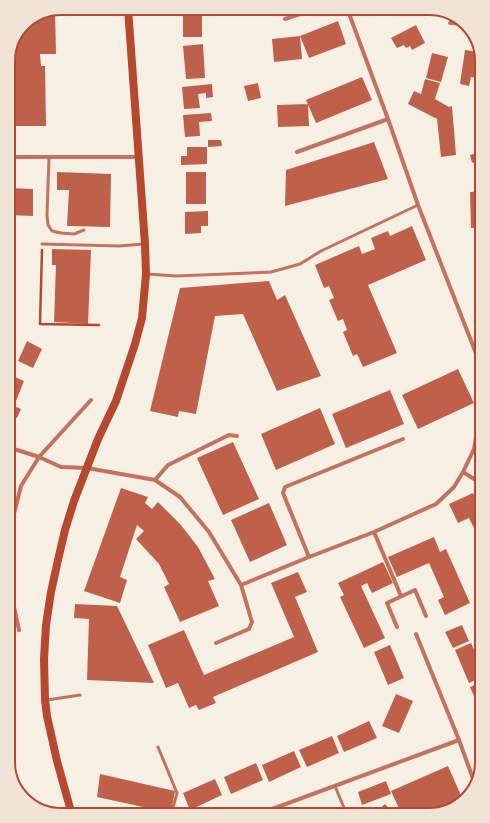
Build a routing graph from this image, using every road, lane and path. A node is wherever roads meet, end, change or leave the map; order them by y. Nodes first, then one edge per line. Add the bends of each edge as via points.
1 (129, 15) edge
2 (295, 15) edge
3 (350, 15) edge
4 (285, 18) dead end
5 (450, 23) dead end
6 (455, 23) edge
7 (388, 119) junction
8 (297, 152) dead end
9 (15, 157) edge
10 (49, 157) junction
11 (139, 157) junction
12 (418, 205) junction
13 (84, 230) dead end
14 (42, 244) joint
15 (145, 244) junction
16 (146, 274) junction
17 (99, 325) dead end
18 (475, 351) edge
19 (92, 400) dead end
20 (237, 436) dead end
21 (403, 439) dead end
22 (475, 443) edge
23 (15, 449) edge
24 (39, 457) junction
25 (87, 468) junction
26 (463, 472) junction
27 (155, 480) junction
28 (475, 480) edge
29 (15, 510) edge
30 (374, 532) junction
31 (309, 557) junction
32 (241, 585) junction
33 (401, 596) junction
34 (15, 610) edge
35 (426, 616) dead end
36 (397, 626) dead end
37 (19, 630) dead end
38 (416, 634) dead end
39 (216, 643) dead end
40 (80, 695) dead end
41 (45, 700) junction
42 (459, 740) junction
43 (158, 746) dead end
44 (473, 775) edge
45 (335, 786) junction
46 (70, 808) edge
47 (174, 808) edge
48 (275, 808) edge
49 (344, 808) edge

1 - 11 main road
2 - 4 street
3 - 7 street
5 - 6 street
7 - 8 street
7 - 12 street
9 - 10 street
10 - 11 street
10 - 13 lane via 48,225 52,231 61,233 74,234
11 - 15 main road
12 - 16 lane via 321,251 300,264 271,272 176,276
12 - 18 street
14 - 15 lane
14 - 17 path via 40,324
15 - 16 main road
16 - 25 main road via 142,318 135,344 116,401
19 - 24 street
20 - 27 street via 229,435 168,465
21 - 31 street via 285,487 283,493
22 - 26 street
23 - 24 street
24 - 25 street via 61,466
24 - 29 street via 21,486
25 - 27 street
25 - 41 main road via 65,530 51,592 44,659
26 - 28 street
26 - 30 street via 454,487 436,504
27 - 32 street via 180,497 209,532
30 - 31 street
30 - 33 street
31 - 32 street
32 - 39 street via 252,622 249,629
33 - 35 street via 415,590
33 - 36 street via 387,603
34 - 37 street
38 - 42 street
40 - 41 lane
41 - 46 main road via 57,761
42 - 44 street
42 - 45 street
43 - 47 lane via 177,793
45 - 48 street
45 - 49 lane

